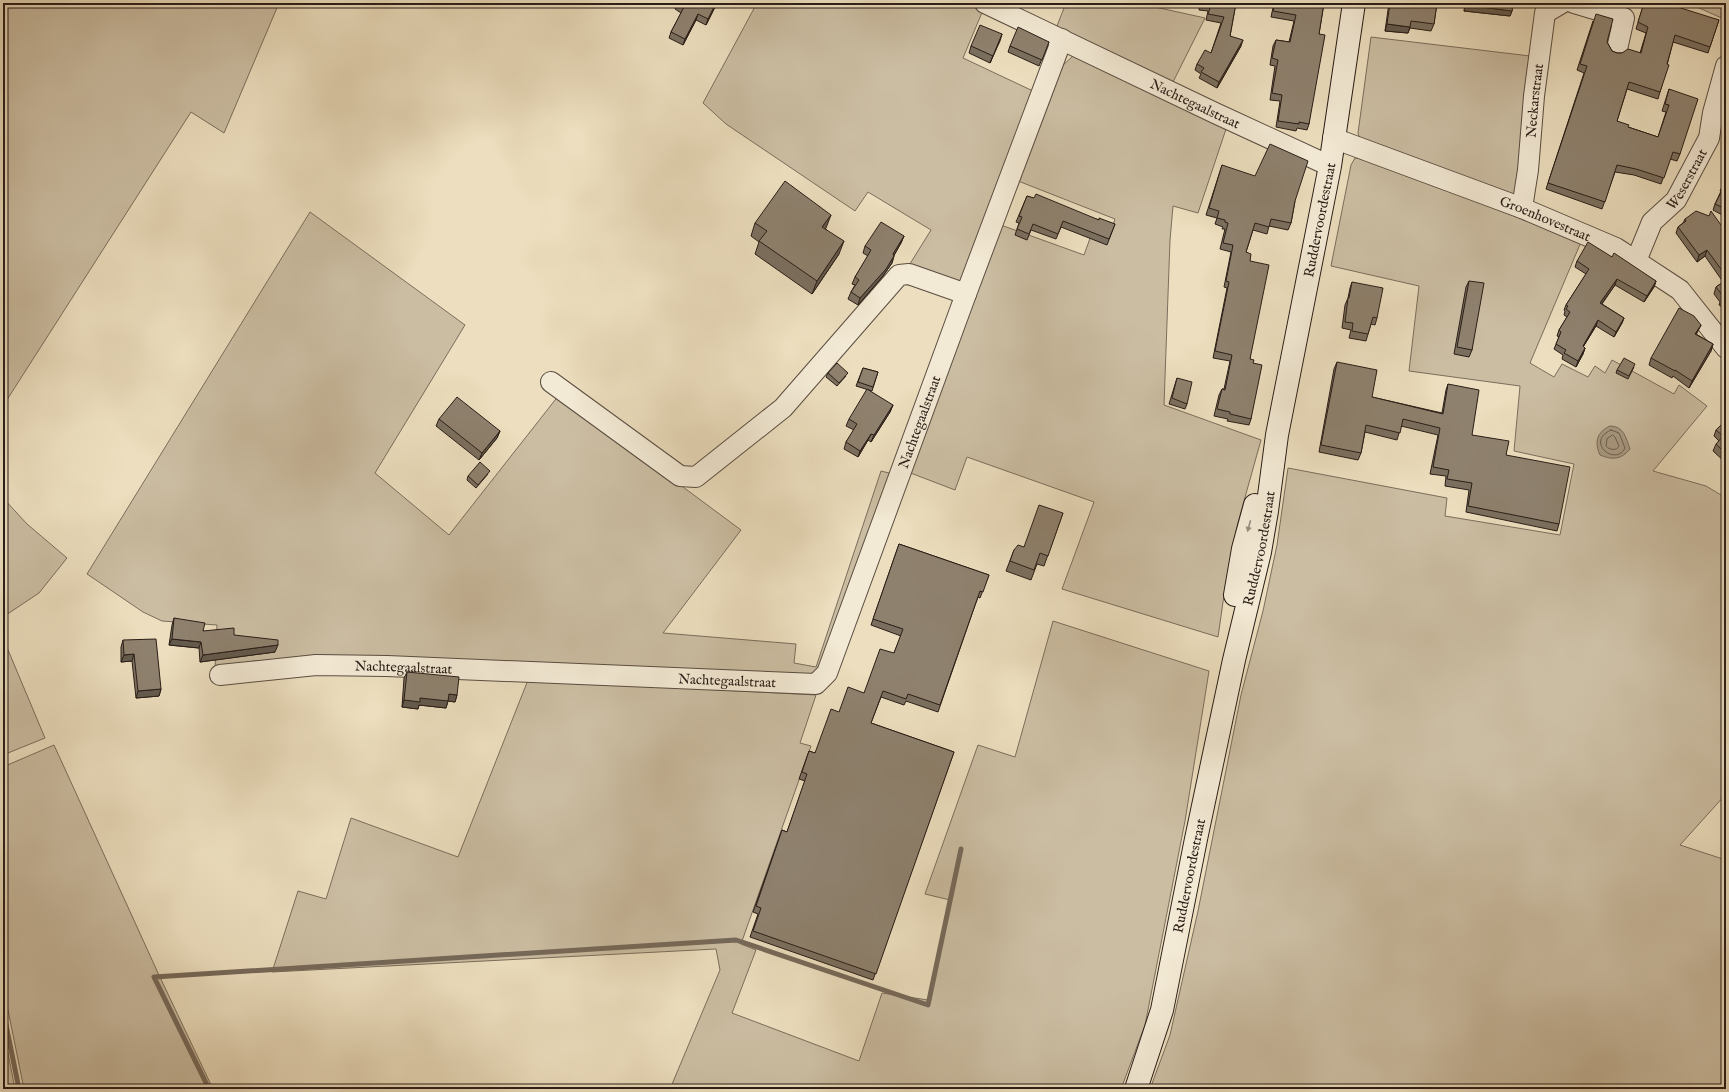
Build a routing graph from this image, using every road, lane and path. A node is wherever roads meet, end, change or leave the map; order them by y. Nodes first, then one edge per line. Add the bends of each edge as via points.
1 (985, 3) edge
2 (1354, 3) edge
3 (1562, 3) edge
4 (1574, 3) edge
5 (1062, 39) junction
6 (1617, 48) dead end
7 (1726, 66) edge
8 (1334, 138) junction
9 (1330, 166) junction
10 (1522, 208) junction
11 (1636, 261) junction
12 (966, 294) junction
13 (1726, 348) edge
14 (551, 382) dead end
15 (220, 675) dead end
16 (1136, 1089) edge

1 - 5 street, Nachtegaalstraat
2 - 8 street, Ruddervoordestraat
3 - 10 street, Neckarstraat via 1545,13
4 - 6 street via 1624,18
5 - 9 street, Nachtegaalstraat
5 - 12 street, Nachtegaalstraat
7 - 11 street, Weserstraat via 1712,113 1709,138 1676,200 1652,222
8 - 9 street, Ruddervoordestraat
8 - 10 street, Groenhovestraat
9 - 16 street, Ruddervoordestraat via 1277,436 1243,549 1236,594 1234,660 1162,1010
10 - 11 street, Groenhovestraat via 1616,248
11 - 13 street, Groenhovestraat via 1680,290
12 - 14 street via 909,274 899,275 783,408 696,477 680,476
12 - 15 street, Nachtegaalstraat via 827,673 816,684 316,665

